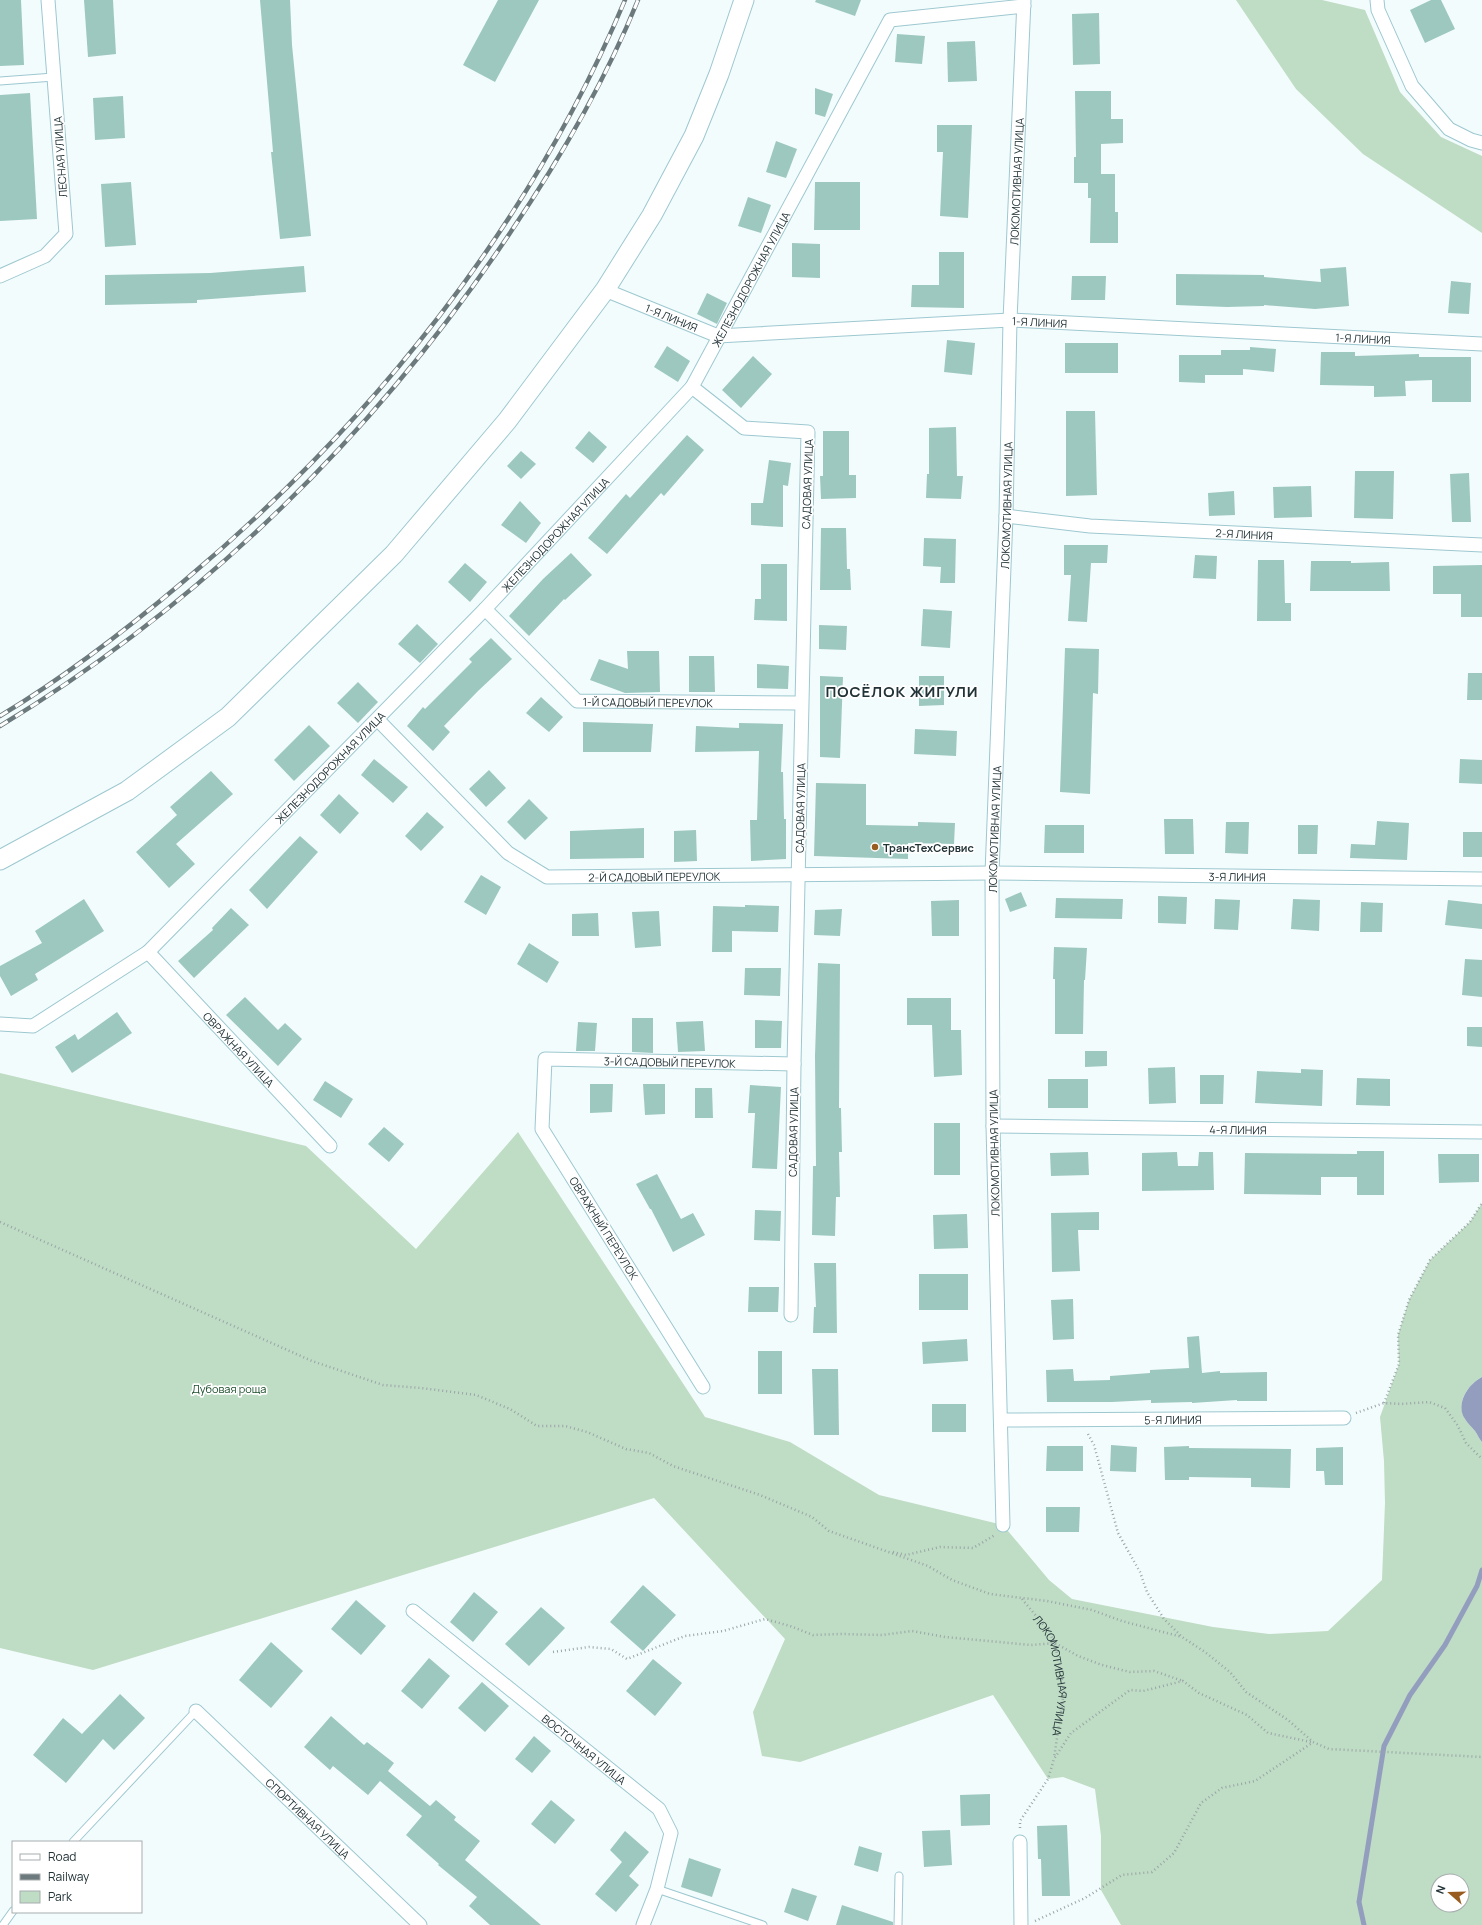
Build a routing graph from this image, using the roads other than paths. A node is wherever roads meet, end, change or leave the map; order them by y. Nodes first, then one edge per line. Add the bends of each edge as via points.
1 (48, 0) edge
2 (744, 0) edge
3 (1377, 0) edge
4 (1024, 3) edge
5 (54, 77) junction
6 (0, 81) edge
7 (1482, 143) edge
8 (0, 276) edge
9 (605, 290) junction
10 (1010, 320) junction
11 (718, 336) junction
12 (1482, 344) edge
13 (692, 387) junction
14 (1006, 516) junction
15 (1482, 545) edge
16 (485, 609) junction
17 (801, 703) junction
18 (378, 720) junction
19 (0, 860) edge
20 (992, 873) junction
21 (799, 875) junction
22 (1482, 879) edge
23 (148, 952) junction
24 (0, 1024) edge
25 (545, 1059) joint
26 (794, 1064) junction
27 (993, 1126) junction
28 (1482, 1132) edge
29 (330, 1146) dead end
30 (791, 1315) dead end
31 (703, 1387) dead end
32 (1344, 1418) road end
33 (1001, 1420) junction
34 (1003, 1525) road end
35 (413, 1611) dead end
36 (196, 1711) joint
37 (73, 1841) edge
38 (1020, 1842) road end
39 (899, 1876) dead end
40 (657, 1889) junction
41 (12, 1912) edge
42 (1027, 1923) edge
43 (3, 1925) edge
44 (420, 1925) edge
45 (643, 1925) edge
46 (763, 1925) edge
47 (898, 1925) edge

1 - 5 street, ЛЕСНАЯ УЛИЦА
2 - 9 street via 719,74 694,136 652,214
3 - 7 street via 1378,10 1412,86 1449,129
4 - 10 street, ЛОКОМОТИВНАЯ УЛИЦА
4 - 11 street, ЖЕЛЕЗНОДОРОЖНАЯ УЛИЦА via 890,20
5 - 6 lane
5 - 8 street, ЛЕСНАЯ УЛИЦА via 66,234 45,256
9 - 11 street, 1-Я ЛИНИЯ
9 - 19 street via 507,421 394,554 228,717 127,790
10 - 11 street, 1-Я ЛИНИЯ
10 - 12 street, 1-Я ЛИНИЯ
10 - 14 street, ЛОКОМОТИВНАЯ УЛИЦА
11 - 13 street, ЖЕЛЕЗНОДОРОЖНАЯ УЛИЦА
13 - 16 street, ЖЕЛЕЗНОДОРОЖНАЯ УЛИЦА
13 - 17 street, САДОВАЯ УЛИЦА via 744,428 808,432
14 - 15 street, 2-Я ЛИНИЯ via 1090,526
14 - 20 street, ЛОКОМОТИВНАЯ УЛИЦА
16 - 17 street, 1-Й САДОВЫЙ ПЕРЕУЛОК via 577,701
16 - 18 street, ЖЕЛЕЗНОДОРОЖНАЯ УЛИЦА
17 - 21 street, САДОВАЯ УЛИЦА
18 - 21 street, 2-Й САДОВЫЙ ПЕРЕУЛОК via 508,853 547,877
18 - 23 street, ЖЕЛЕЗНОДОРОЖНАЯ УЛИЦА
20 - 21 street, 2-Й САДОВЫЙ ПЕРЕУЛОК
20 - 22 street, 3-Я ЛИНИЯ
20 - 27 street, ЛОКОМОТИВНАЯ УЛИЦА
21 - 26 street, САДОВАЯ УЛИЦА
23 - 24 street, ЖЕЛЕЗНОДОРОЖНАЯ УЛИЦА via 32,1026
23 - 29 street, ОВРАЖНАЯ УЛИЦА
25 - 26 street, 3-Й САДОВЫЙ ПЕРЕУЛОК
25 - 31 street, ОВРАЖНЫЙ ПЕРЕУЛОК via 542,1129
26 - 30 street, САДОВАЯ УЛИЦА
27 - 28 street, 4-Я ЛИНИЯ
27 - 33 street, ЛОКОМОТИВНАЯ УЛИЦА
32 - 33 street, 5-Я ЛИНИЯ
33 - 34 street, ЛОКОМОТИВНАЯ УЛИЦА
35 - 40 street, ВОСТОЧНАЯ УЛИЦА via 659,1810 671,1833
36 - 37 lane
36 - 44 street, СПОРТИВНАЯ УЛИЦА
38 - 42 street
39 - 47 lane
40 - 45 street, ВОСТОЧНАЯ УЛИЦА
40 - 46 lane
41 - 43 lane

